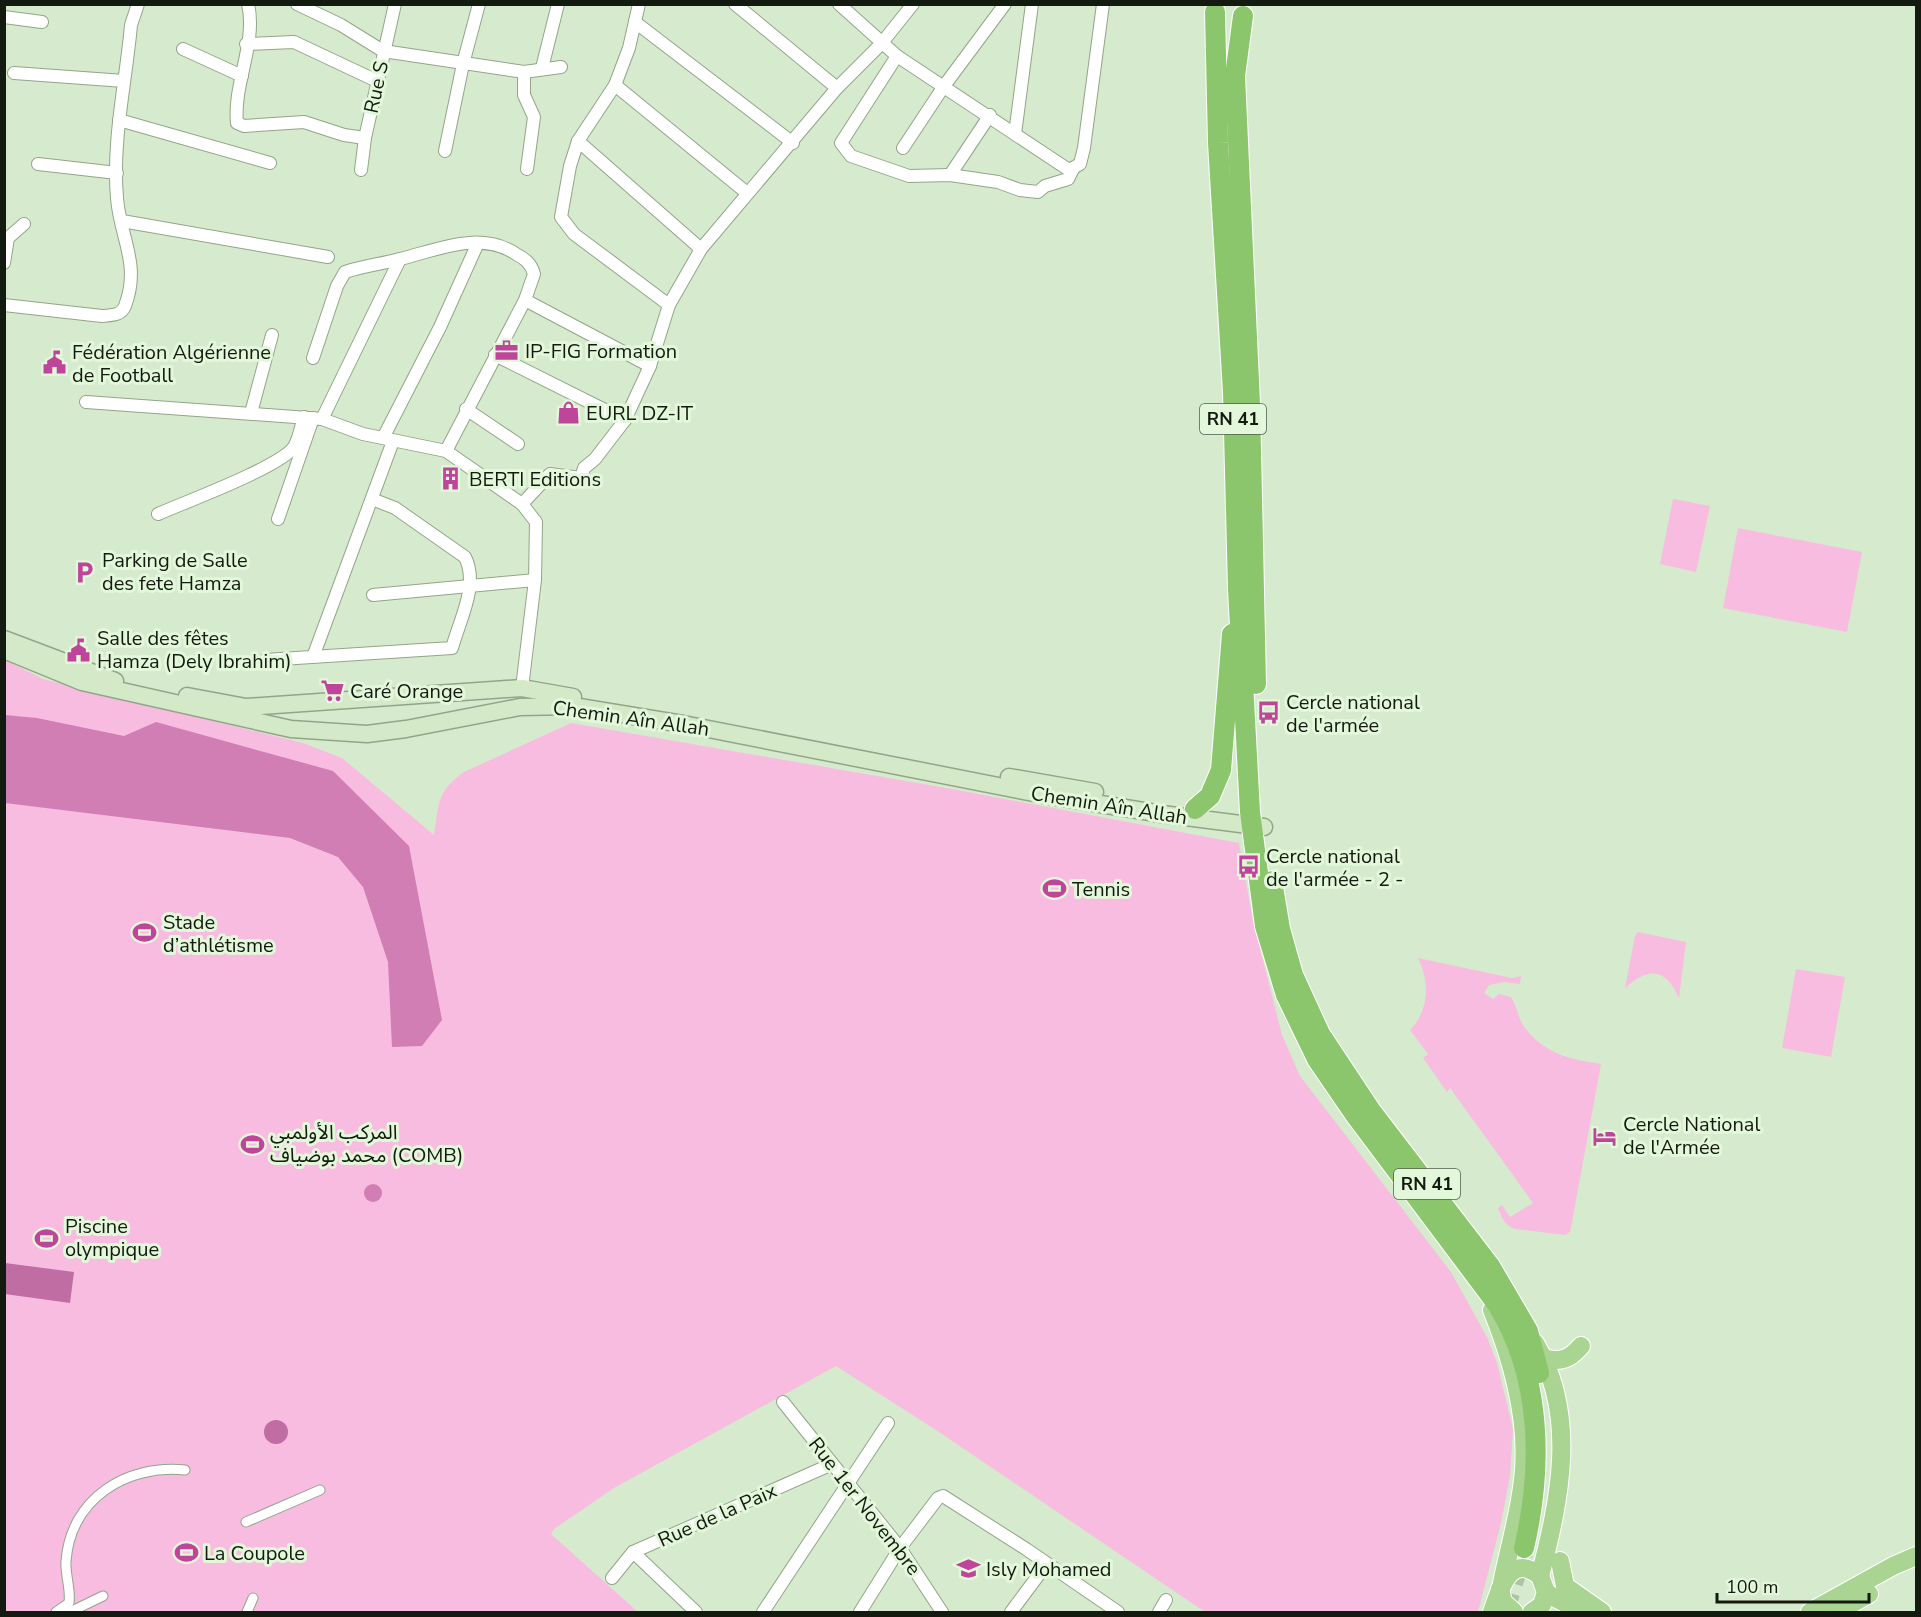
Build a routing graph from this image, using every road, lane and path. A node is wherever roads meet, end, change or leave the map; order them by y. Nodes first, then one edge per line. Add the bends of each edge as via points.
1 (138, 4) edge
2 (248, 4) edge
3 (297, 4) edge
4 (395, 4) edge
5 (479, 4) edge
6 (558, 4) edge
7 (639, 4) edge
8 (735, 4) edge
9 (913, 4) edge
10 (1005, 4) edge
11 (1032, 4) edge
12 (1102, 4) edge
13 (841, 5) edge
14 (1214, 8) edge
15 (1246, 10) edge
16 (4, 17) edge
17 (42, 22) dead end
18 (635, 22) junction
19 (246, 44) junction
20 (881, 44) junction
21 (183, 49) dead end
22 (383, 51) junction
23 (897, 56) junction
24 (463, 64) junction
25 (561, 67) dead end
26 (542, 68) junction
27 (524, 72) junction
28 (14, 73) dead end
29 (242, 76) junction
30 (124, 81) junction
31 (377, 81) junction
32 (615, 85) junction
33 (944, 86) junction
34 (837, 88) junction
35 (990, 115) junction
36 (119, 120) junction
37 (1015, 134) junction
38 (365, 138) junction
39 (578, 141) junction
40 (793, 143) junction
41 (903, 148) dead end
42 (445, 151) dead end
43 (38, 164) dead end
44 (270, 164) dead end
45 (527, 169) dead end
46 (1073, 169) junction
47 (361, 170) dead end
48 (117, 173) junction
49 (950, 175) junction
50 (747, 193) junction
51 (122, 221) junction
52 (24, 224) dead end
53 (6, 238) edge
54 (478, 243) junction
55 (701, 249) junction
56 (328, 257) dead end
57 (400, 259) junction
58 (4, 262) edge
59 (525, 300) junction
60 (669, 305) junction
61 (4, 306) edge
62 (272, 334) dead end
63 (495, 356) junction
64 (313, 358) dead end
65 (650, 366) junction
66 (86, 402) dead end
67 (466, 409) junction
68 (251, 413) junction
69 (313, 418) junction
70 (625, 420) junction
71 (388, 440) junction
72 (518, 444) dead end
73 (446, 452) junction
74 (372, 499) junction
75 (522, 504) junction
76 (158, 514) dead end
77 (278, 519) dead end
78 (535, 580) junction
79 (471, 585) junction
80 (1238, 590) junction
81 (374, 595) dead end
82 (4, 639) edge
83 (4, 651) edge
84 (313, 657) junction
85 (265, 660) dead end
86 (522, 688) junction
87 (289, 704) junction
88 (520, 707) junction
89 (291, 729) junction
90 (1195, 809) junction
91 (1257, 819) junction
92 (1481, 1281) junction
93 (1527, 1331) junction
94 (1581, 1346) dead end
95 (1544, 1358) junction
96 (783, 1402) dead end
97 (888, 1423) dead end
98 (832, 1464) junction
99 (185, 1470) dead end
100 (850, 1484) junction
101 (320, 1490) dead end
102 (246, 1522) dead end
103 (900, 1548) junction
104 (633, 1552) junction
105 (1917, 1556) edge
106 (1560, 1562) dead end
107 (1046, 1565) junction
108 (1917, 1569) edge
109 (612, 1578) dead end
110 (1543, 1585) junction
111 (1501, 1586) junction
112 (103, 1596) dead end
113 (253, 1598) dead end
114 (1166, 1600) dead end
115 (1535, 1611) edge
116 (56, 1612) edge
117 (70, 1612) edge
118 (247, 1612) edge
119 (696, 1612) edge
120 (763, 1612) edge
121 (860, 1612) edge
122 (942, 1612) edge
123 (1011, 1612) edge
124 (1118, 1612) edge
125 (1160, 1612) edge
126 (1492, 1612) edge
127 (1514, 1612) edge
128 (1560, 1612) edge
129 (1582, 1612) edge
130 (1602, 1612) edge
131 (1810, 1612) edge
132 (1837, 1612) edge

1 - 30 street via 131,24
2 - 19 street via 251,18
3 - 22 street
4 - 22 street, Rue S
5 - 24 street
6 - 26 street
7 - 18 street
8 - 34 street
9 - 20 street
10 - 33 street
11 - 37 street
12 - 46 street via 1084,148 1080,164
13 - 20 street
14 - 15 highway via 1231,21
14 - 80 highway, RN 41 via 1233,392
15 - 91 highway, RN 41 via 1235,76 1250,403
16 - 17 street
18 - 32 street
18 - 40 street
19 - 29 street
19 - 31 street via 294,42
20 - 23 street
20 - 34 street
21 - 29 street
22 - 24 street
22 - 31 street, Rue S
23 - 33 street
23 - 49 street via 842,145 851,156 909,176
24 - 27 street
24 - 42 street
25 - 26 street
26 - 27 street
27 - 45 street via 524,95 534,117
28 - 30 street
29 - 38 street via 237,119 240,124 304,122
30 - 36 street
31 - 38 street, Rue S
32 - 39 street
32 - 50 street
33 - 35 street
33 - 41 street
34 - 40 street
35 - 37 street
35 - 49 street
36 - 44 street
36 - 48 street
37 - 46 street via 1061,166
38 - 47 street, Rue S
39 - 55 street
39 - 60 street via 561,217 574,234
40 - 50 street
43 - 48 street
46 - 49 street via 1065,181 1038,192
48 - 51 street
50 - 55 street
51 - 56 street
51 - 61 street via 132,273 122,312 102,316
52 - 53 street
53 - 58 street
54 - 57 street via 438,247
54 - 59 street via 503,246 532,267 534,274
54 - 71 street
55 - 60 street
57 - 64 street via 345,272
57 - 69 street
59 - 63 street
59 - 65 street
60 - 65 street
62 - 68 street
63 - 67 street
63 - 70 street
65 - 70 street
66 - 68 street
67 - 72 street
67 - 73 street
68 - 69 street
69 - 71 street
69 - 76 street via 288,453 257,472
69 - 77 street
70 - 75 street via 584,468 581,478 550,474
71 - 73 street
71 - 74 street
73 - 75 street
74 - 79 street via 394,507 465,557
74 - 84 street
75 - 78 street via 531,512 537,527
78 - 79 street
78 - 86 street
79 - 81 street
79 - 84 street via 452,648
80 - 90 highway via 1226,677 1221,770 1210,796
80 - 91 highway, RN 41
82 - 87 main road, Chemin Aîn Allah via 111,681 246,707
83 - 89 main road, Chemin Aîn Allah via 82,682
84 - 85 street
86 - 87 main road, Chemin Aîn Allah
86 - 88 main road
86 - 90 main road, Chemin Aîn Allah
87 - 89 main road
88 - 89 main road, Chemin Aîn Allah via 386,732 347,735
88 - 91 main road, Chemin Aîn Allah via 573,706 1039,794
90 - 91 main road, Chemin Aîn Allah
91 - 92 highway, RN 41 via 1265,926 1286,995 1303,1032 1356,1116
91 - 93 highway, RN 41 via 1293,975 1320,1034 1371,1111 1490,1266
92 - 93 highway, RN 41 via 1505,1316 1531,1395 1536,1462 1529,1549 1547,1492 1549,1437 1544,1394
92 - 111 main road via 1500,1330 1524,1439 1521,1493
93 - 95 main road
94 - 95 main road via 1567,1359
95 - 110 main road via 1557,1395 1562,1447
96 - 98 street, Rue 1er Novembre
97 - 100 street
98 - 100 street, Rue 1er Novembre
98 - 104 street, Rue de la Paix
99 - 116 street via 167,1468 131,1474 114,1483 86,1508 69,1542 69,1603
100 - 103 street, Rue 1er Novembre
100 - 120 street
101 - 102 street
103 - 107 street via 943,1496
103 - 121 street
103 - 122 street, Rue 1er Novembre
104 - 109 street, Rue de la Paix
104 - 119 street
105 - 131 main road
106 - 130 main road via 1565,1586
107 - 123 street
107 - 124 street
108 - 132 main road
110 - 111 main road via 1534,1571 1519,1569 1506,1576
110 - 115 main road
110 - 129 main road
111 - 126 main road
111 - 127 main road via 1503,1602
112 - 117 street
113 - 118 street
114 - 125 street
115 - 128 main road

